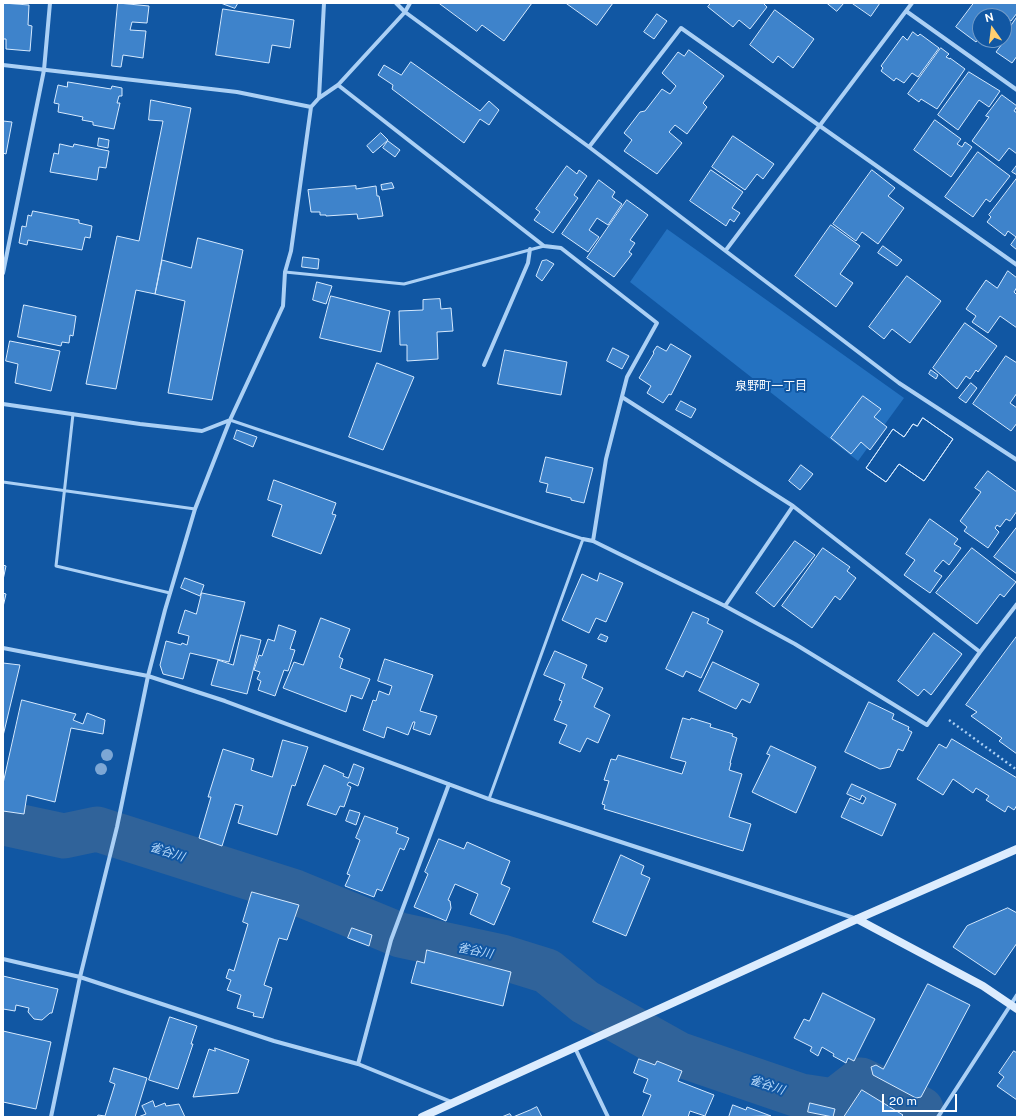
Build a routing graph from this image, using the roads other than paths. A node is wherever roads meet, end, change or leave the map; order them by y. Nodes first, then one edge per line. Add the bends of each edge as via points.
1 (50, 3) edge
2 (324, 3) edge
3 (396, 3) edge
4 (410, 3) edge
5 (912, 3) edge
6 (906, 11) junction
7 (405, 12) junction
8 (3, 64) edge
9 (44, 70) junction
10 (338, 85) junction
11 (1017, 90) edge
12 (318, 98) junction
13 (311, 106) junction
14 (820, 125) junction
15 (590, 147) junction
16 (544, 246) junction
17 (530, 250) junction
18 (726, 250) junction
19 (1017, 265) edge
20 (285, 272) junction
21 (3, 273) edge
22 (484, 365) dead end
23 (622, 397) junction
24 (3, 404) edge
25 (73, 414) junction
26 (230, 420) junction
27 (1017, 460) edge
28 (3, 482) edge
29 (64, 490) junction
30 (793, 506) junction
31 (194, 509) junction
32 (583, 539) junction
33 (593, 541) junction
34 (170, 593) junction
35 (1017, 604) edge
36 (725, 606) junction
37 (3, 648) edge
38 (980, 652) junction
39 (148, 676) junction
40 (448, 784) junction
41 (489, 799) junction
42 (1017, 849) edge
43 (857, 919) junction
44 (3, 960) edge
45 (80, 977) junction
46 (1017, 995) edge
47 (1014, 1007) edge
48 (575, 1047) junction
49 (358, 1064) junction
50 (455, 1103) junction
51 (51, 1117) edge
52 (422, 1117) edge
53 (608, 1117) edge
54 (938, 1117) edge

1 - 9 street
2 - 12 street
3 - 7 street
4 - 7 street
5 - 6 street
6 - 11 street
6 - 14 street
7 - 10 street
7 - 15 street
8 - 9 street
9 - 13 street via 237,92
9 - 21 street
10 - 12 street
10 - 16 street
12 - 13 street
13 - 20 street via 291,251
14 - 15 street via 681,28
14 - 18 street
14 - 19 street
15 - 18 street
16 - 17 lane
16 - 23 street via 561,248 657,323 627,378
17 - 20 lane via 404,284
17 - 22 street via 528,263
18 - 27 street via 899,383
20 - 26 street via 283,306
23 - 30 street
23 - 33 street via 606,459
24 - 25 street
25 - 26 street via 202,431
25 - 29 lane
26 - 31 street
26 - 32 lane
28 - 29 lane
29 - 31 lane
29 - 34 lane via 56,566
30 - 36 street
30 - 38 street
31 - 34 street
32 - 33 street
32 - 41 lane
33 - 36 street
34 - 39 street
35 - 38 street
36 - 38 street via 795,644 927,724
37 - 39 street
39 - 40 street via 225,701
39 - 45 street via 117,827
40 - 41 street
40 - 49 street via 391,940
41 - 43 street
42 - 43 street
43 - 47 street via 983,986
43 - 48 street
44 - 45 street
45 - 49 street via 274,1041
45 - 51 street
46 - 47 street
47 - 54 street
48 - 50 street
48 - 53 street
49 - 50 street
50 - 52 street

